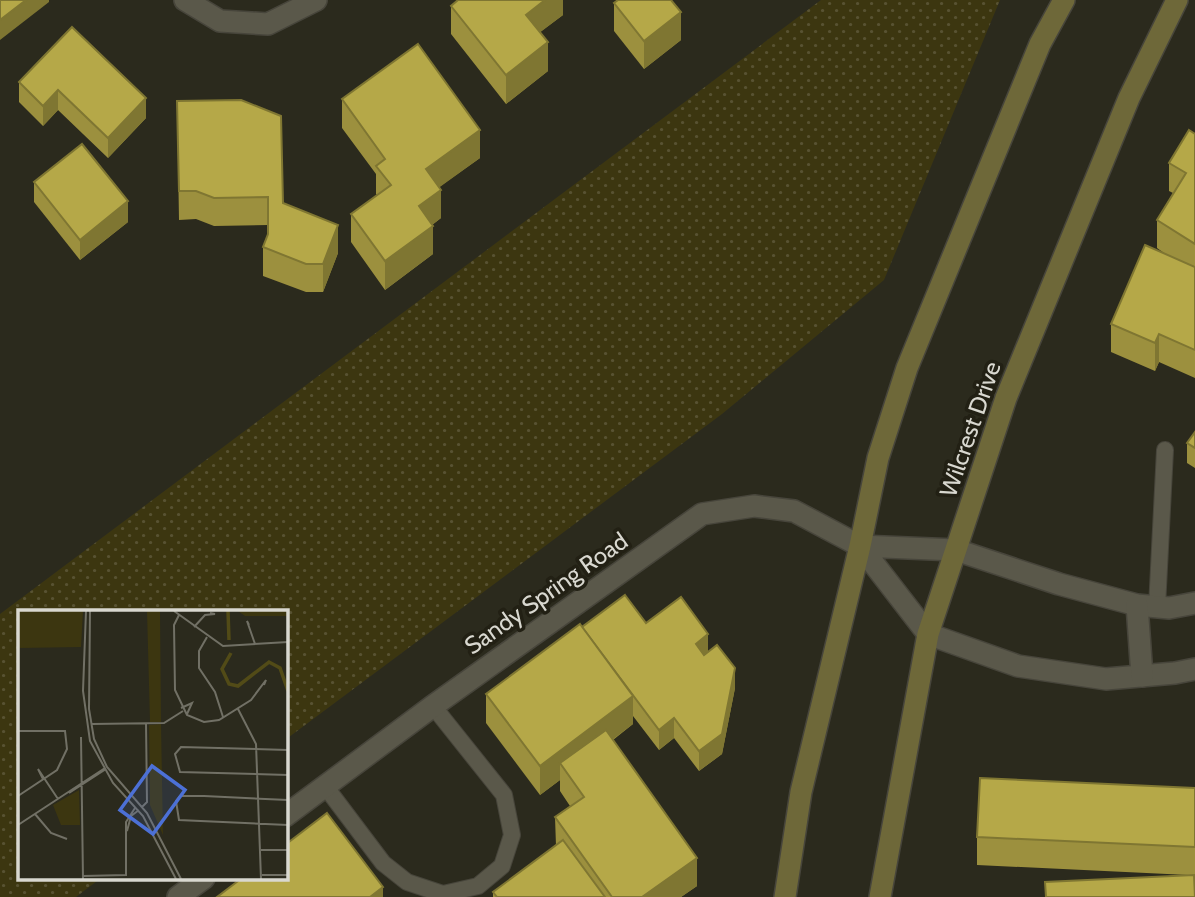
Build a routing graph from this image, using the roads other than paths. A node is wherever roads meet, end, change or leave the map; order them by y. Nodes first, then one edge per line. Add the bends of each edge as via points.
1 (185, 0) edge
2 (316, 0) edge
3 (1063, 0) edge
4 (1177, 0) edge
5 (1165, 450) dead end
6 (860, 547) junction
7 (956, 550) junction
8 (1195, 603) edge
9 (1147, 606) junction
10 (928, 634) junction
11 (1195, 669) edge
12 (1142, 676) junction
13 (433, 706) junction
14 (326, 786) junction
15 (287, 815) edge
16 (201, 880) edge
17 (178, 897) edge
18 (785, 897) edge
19 (880, 897) edge

1 - 2 street via 220,22 268,24
3 - 6 main road via 1040,44 907,368 877,458
4 - 7 main road, Wilcrest Drive via 1129,98 1006,398
5 - 9 lane
6 - 7 street, Sandy Spring Road
6 - 10 street, Sandy Spring Road
6 - 13 street, Sandy Spring Road via 794,512 754,506 702,514
6 - 18 main road via 801,792
7 - 9 street, Sandy Spring Road via 1059,584
7 - 10 main road, Wilcrest Drive
8 - 9 street, Sandy Spring Road
9 - 12 street
10 - 12 street via 1018,666 1106,679
10 - 19 main road, Wilcrest Drive
11 - 12 street
13 - 14 street, Sandy Spring Road
13 - 14 lane via 504,795 512,835 502,866 478,886 443,894 407,882 383,863
14 - 15 street, Sandy Spring Road
16 - 17 street

